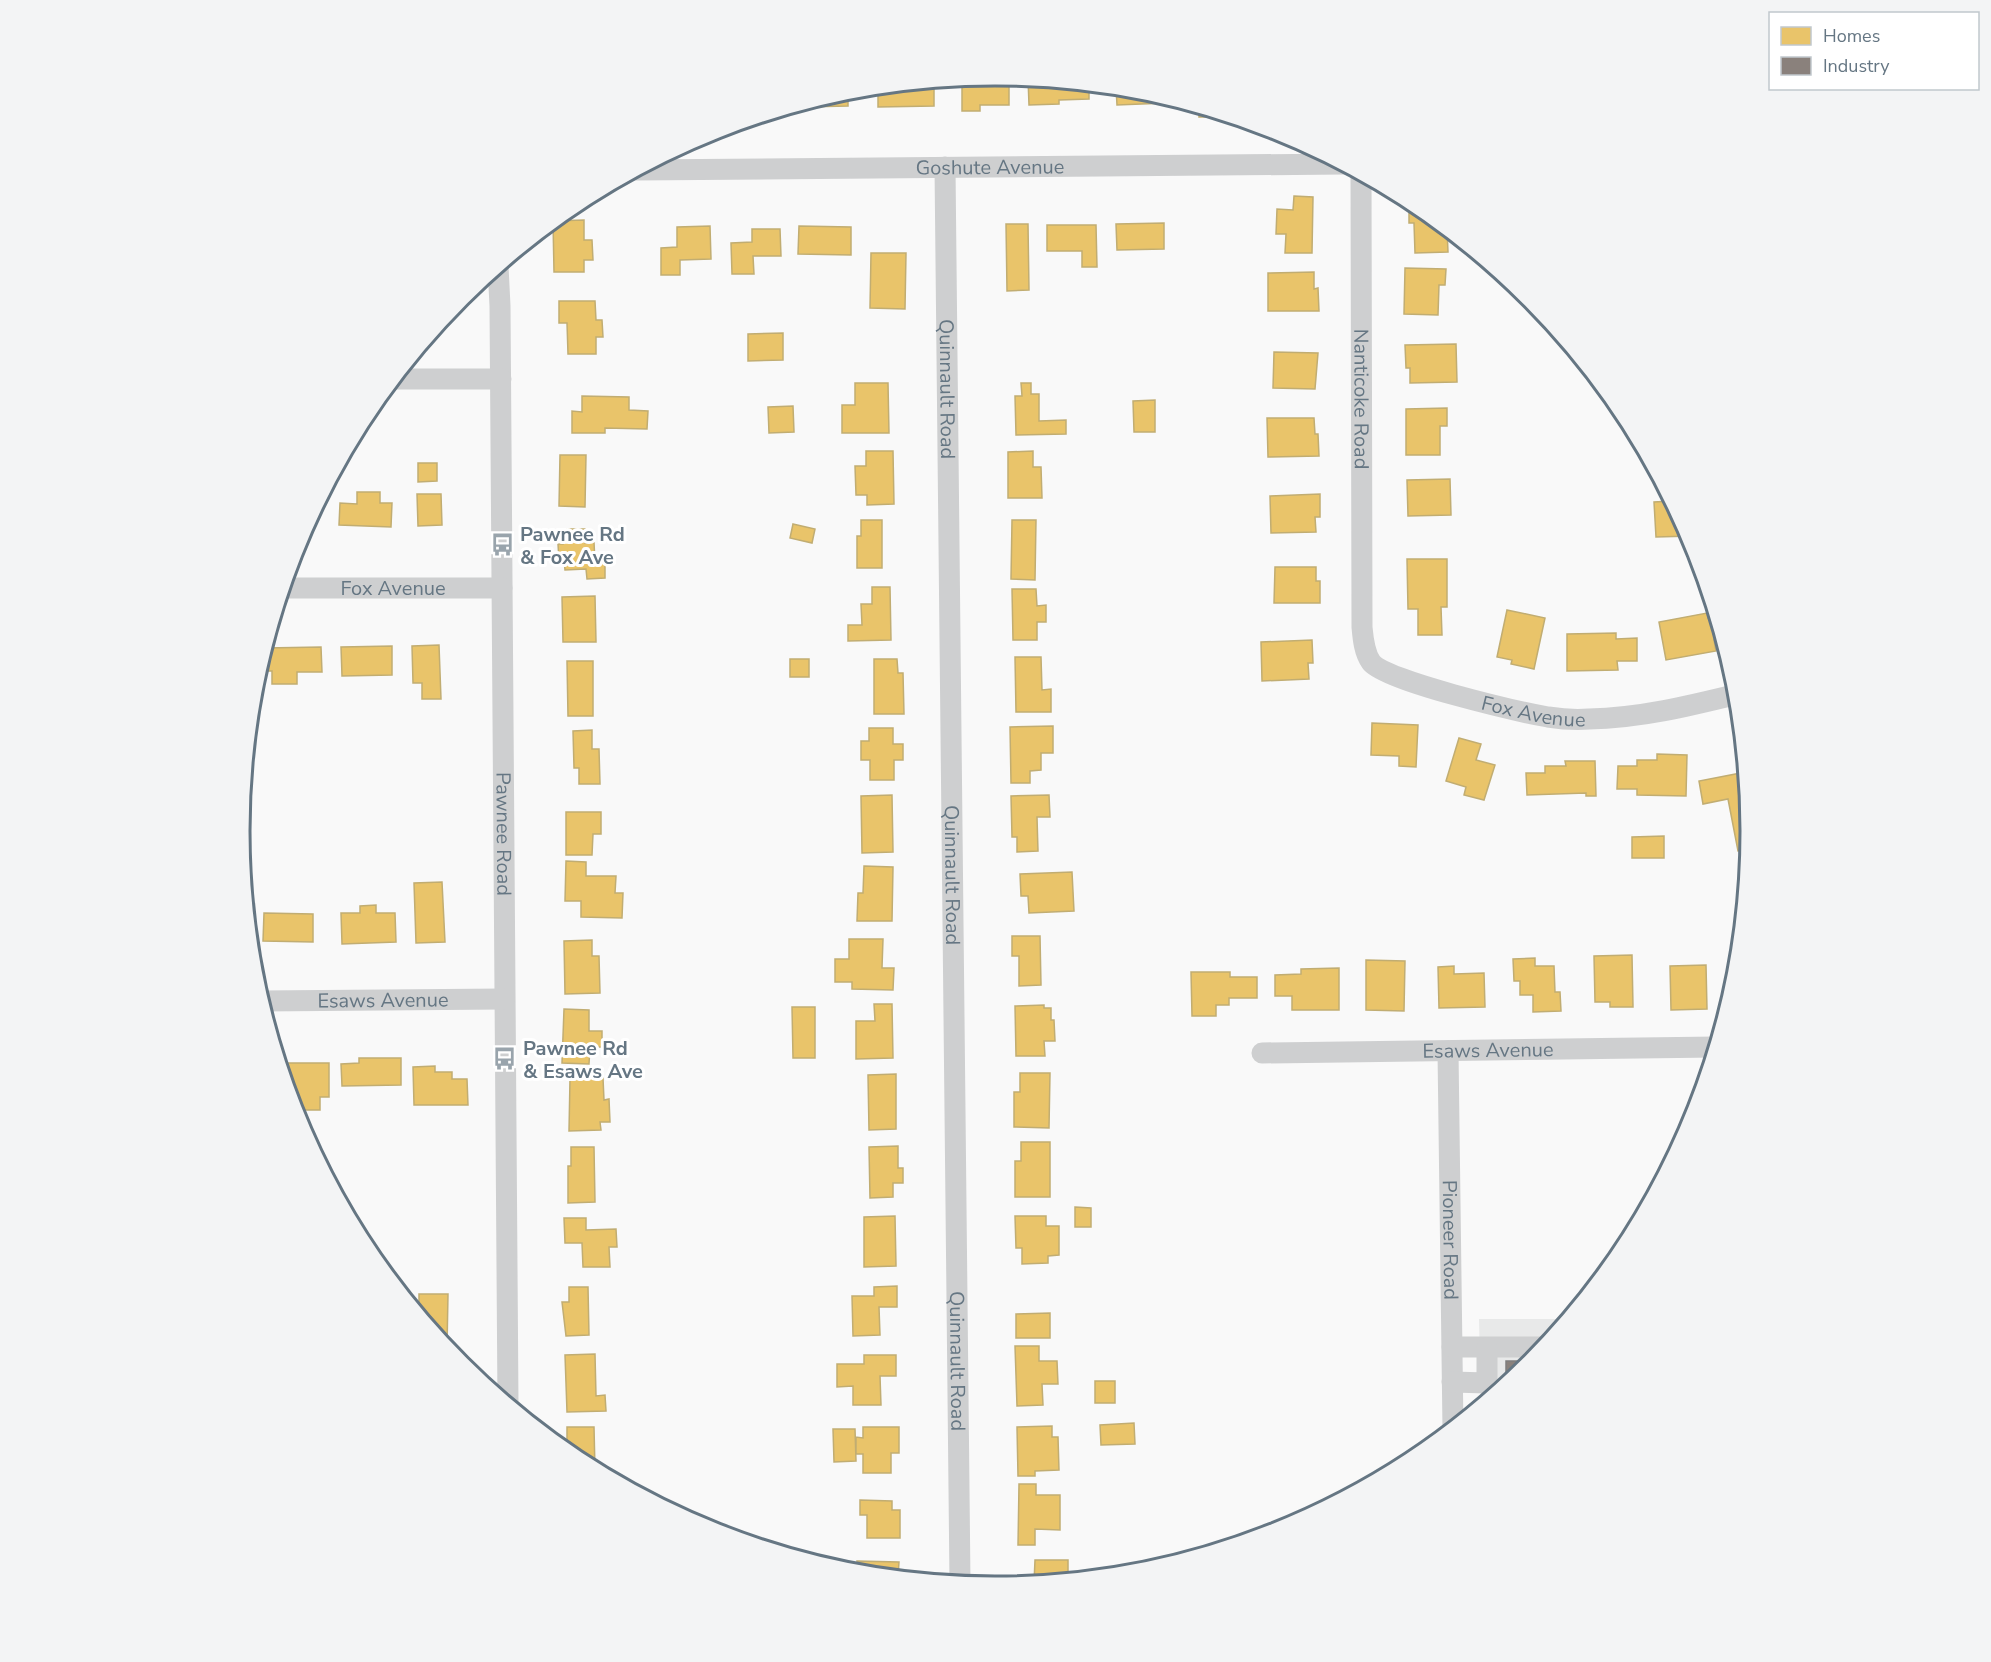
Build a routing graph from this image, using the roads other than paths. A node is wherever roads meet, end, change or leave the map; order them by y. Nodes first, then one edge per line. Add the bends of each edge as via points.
1 (1329, 164) edge
2 (945, 167) junction
3 (651, 170) edge
4 (1361, 181) edge
5 (498, 276) edge
6 (403, 379) edge
7 (501, 379) junction
8 (291, 588) edge
9 (502, 588) junction
10 (1362, 627) joint
11 (1729, 696) edge
12 (504, 999) junction
13 (270, 1001) edge
14 (1709, 1047) edge
15 (1449, 1051) junction
16 (1262, 1053) dead end
17 (1452, 1347) junction
18 (1533, 1347) edge
19 (1487, 1348) junction
20 (1452, 1382) junction
21 (508, 1394) edge
22 (1453, 1419) edge
23 (960, 1575) edge

1 - 2 street, Goshute Avenue
2 - 3 street, Goshute Avenue
2 - 23 street, Quinnault Road
4 - 10 street, Nanticoke Road
5 - 7 street, Pawnee Road
6 - 7 street
7 - 9 street, Pawnee Road
8 - 9 street, Fox Avenue
9 - 12 street, Pawnee Road
10 - 11 street, Fox Avenue via 1371,663 1389,674 1550,718 1626,716
12 - 13 street, Esaws Avenue
12 - 21 street, Pawnee Road
14 - 15 street, Esaws Avenue
15 - 16 street, Esaws Avenue
15 - 17 street, Pioneer Road
17 - 19 street
17 - 20 street, Pioneer Road
18 - 19 street
19 - 20 street via 1487,1383
20 - 22 street, Pioneer Road

